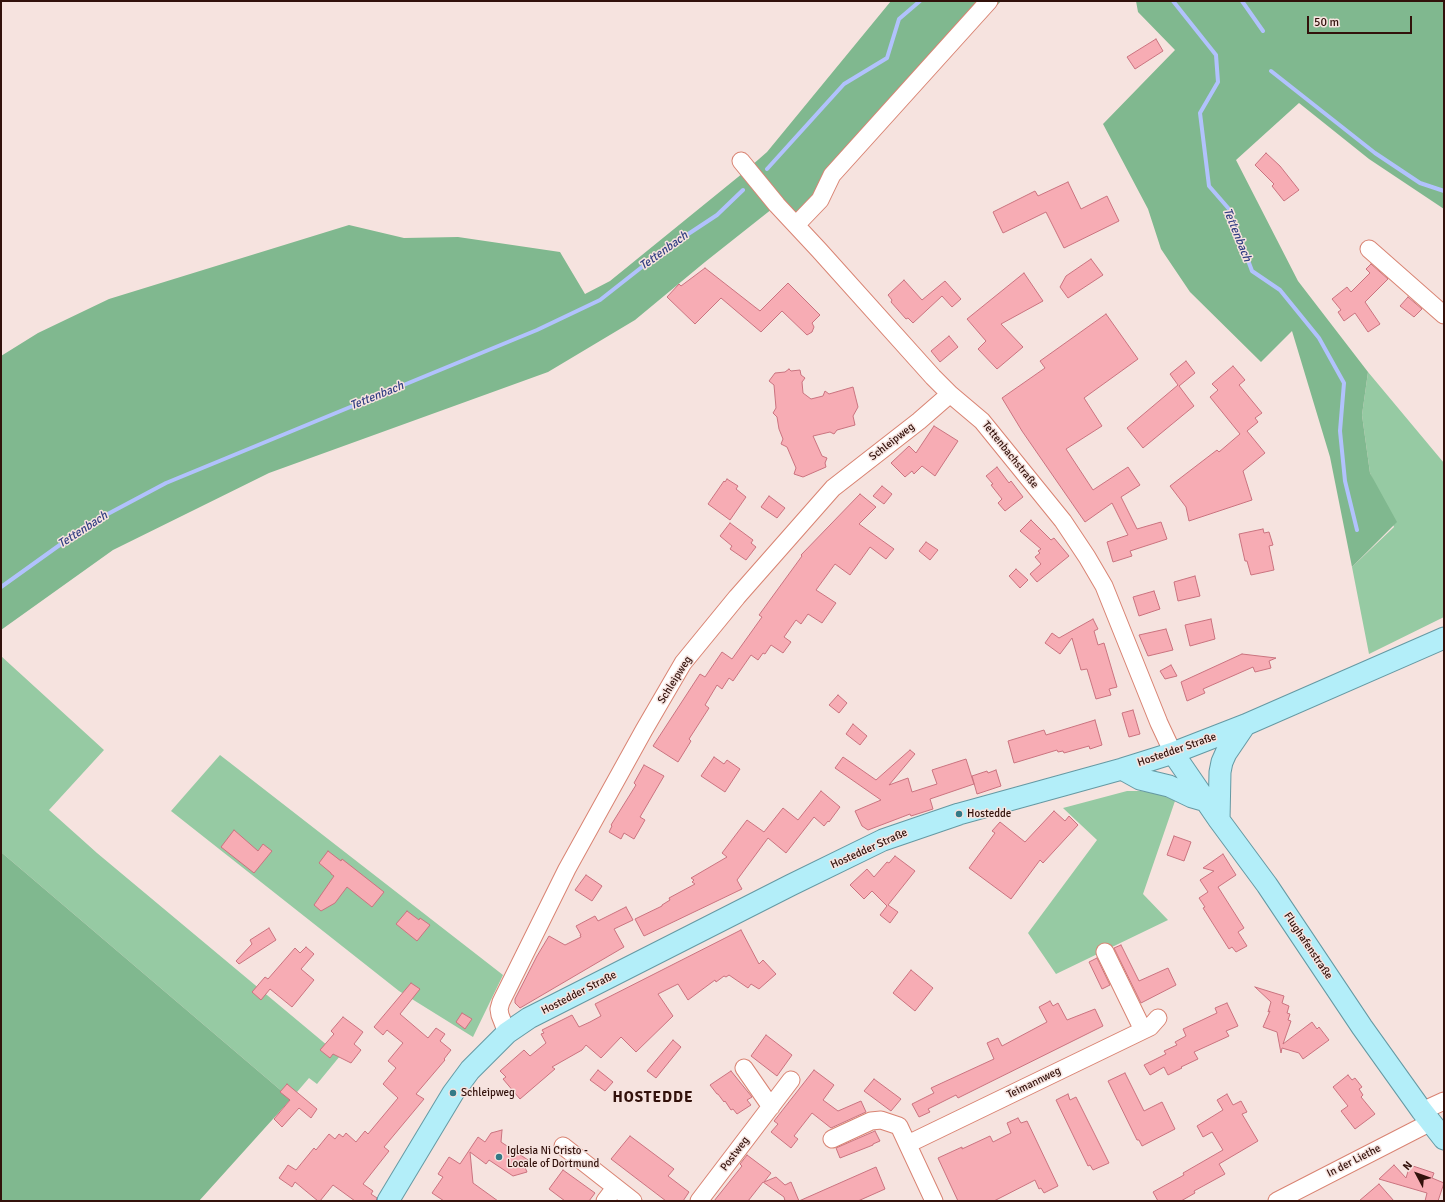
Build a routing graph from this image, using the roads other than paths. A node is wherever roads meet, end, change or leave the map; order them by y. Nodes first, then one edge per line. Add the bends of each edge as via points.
1 (989, 1) edge
2 (742, 162) dead end
3 (796, 225) junction
4 (1369, 249) dead end
5 (1444, 315) edge
6 (950, 394) junction
7 (1444, 638) edge
8 (1245, 726) junction
9 (1173, 753) junction
10 (1122, 769) junction
11 (1206, 801) junction
12 (1219, 820) junction
13 (1105, 952) dead end
14 (1158, 1018) dead end
15 (1143, 1030) junction
16 (507, 1033) junction
17 (744, 1068) dead end
18 (791, 1080) dead end
19 (1444, 1101) edge
20 (771, 1107) junction
21 (1426, 1117) junction
22 (832, 1139) dead end
23 (1444, 1139) edge
24 (908, 1144) junction
25 (563, 1146) dead end
26 (610, 1194) edge
27 (388, 1201) edge
28 (633, 1201) edge
29 (699, 1201) edge
30 (934, 1201) edge
31 (1277, 1201) edge

1 - 3 street via 832,175 820,200
2 - 3 street, Tettenbachstraße
3 - 6 street, Tettenbachstraße
4 - 5 street
6 - 9 street, Tettenbachstraße via 982,420 1063,521 1087,557 1104,586
6 - 16 street, Schleipweg via 833,488 737,597 684,663 567,869 500,1002 500,1015
7 - 8 main road, Hostedder Straße
8 - 9 main road, Hostedder Straße
8 - 12 main road via 1222,762
9 - 10 main road, Hostedder Straße
9 - 11 main road, Flughafenstraße
10 - 11 main road via 1140,779 1169,786
10 - 16 main road, Hostedder Straße via 959,814 883,840 574,994
11 - 12 main road, Flughafenstraße
12 - 21 main road, Flughafenstraße via 1267,885
13 - 15 street
14 - 15 street, Teimannweg via 1150,1027
15 - 24 street, Teimannweg
16 - 27 main road, Hostedder Straße via 474,1064 459,1085
17 - 20 street
18 - 20 street, Postweg
19 - 21 street, In der Liethe
20 - 29 street, Postweg
21 - 23 main road, Flughafenstraße
21 - 31 street, In der Liethe
22 - 24 street via 871,1121 881,1120 900,1126
24 - 30 street
25 - 26 street
26 - 28 street

